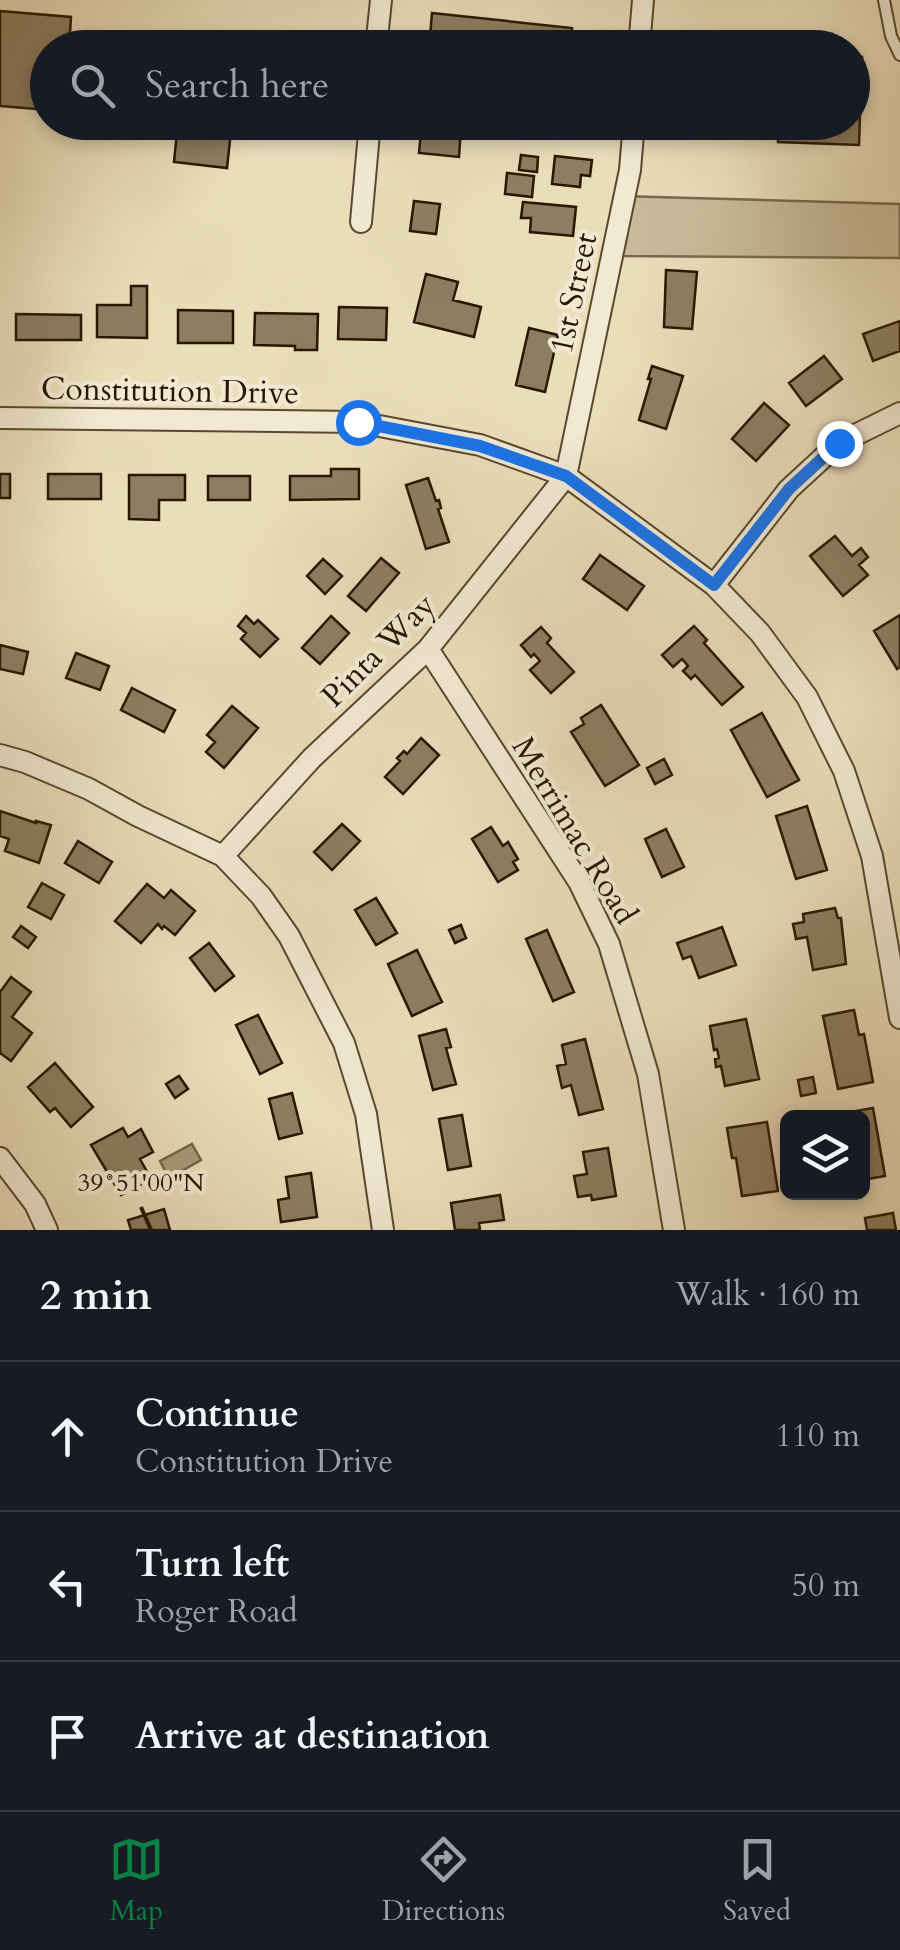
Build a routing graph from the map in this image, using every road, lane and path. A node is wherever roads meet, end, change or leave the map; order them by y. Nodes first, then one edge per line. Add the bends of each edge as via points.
1 (380, 0) edge
2 (643, 0) edge
3 (884, 0) edge
4 (378, 30) edge
5 (641, 30) edge
6 (900, 55) edge
7 (369, 140) edge
8 (632, 140) edge
9 (362, 222) dead end
10 (900, 413) edge
11 (0, 418) edge
12 (566, 476) junction
13 (714, 585) junction
14 (428, 650) junction
15 (0, 755) edge
16 (223, 856) junction
17 (900, 1018) edge
18 (0, 1158) edge
19 (47, 1230) edge
20 (383, 1230) edge
21 (674, 1230) edge

1 - 4 street
2 - 5 street
3 - 6 lane
7 - 9 street
8 - 12 street, 1st Street
10 - 13 street via 839,443 789,489
11 - 12 street, Constitution Drive via 358,422 480,446
12 - 13 street, Constitution Drive
12 - 14 street, Pinta Way
13 - 17 street, Constitution Drive via 807,696 844,771 872,856
14 - 16 street, Pinta Way via 312,758
14 - 21 street, Merrimac Road via 579,882 609,944 648,1074
15 - 16 street via 89,788
16 - 20 street via 289,936 344,1043 366,1114
18 - 19 street via 36,1204

